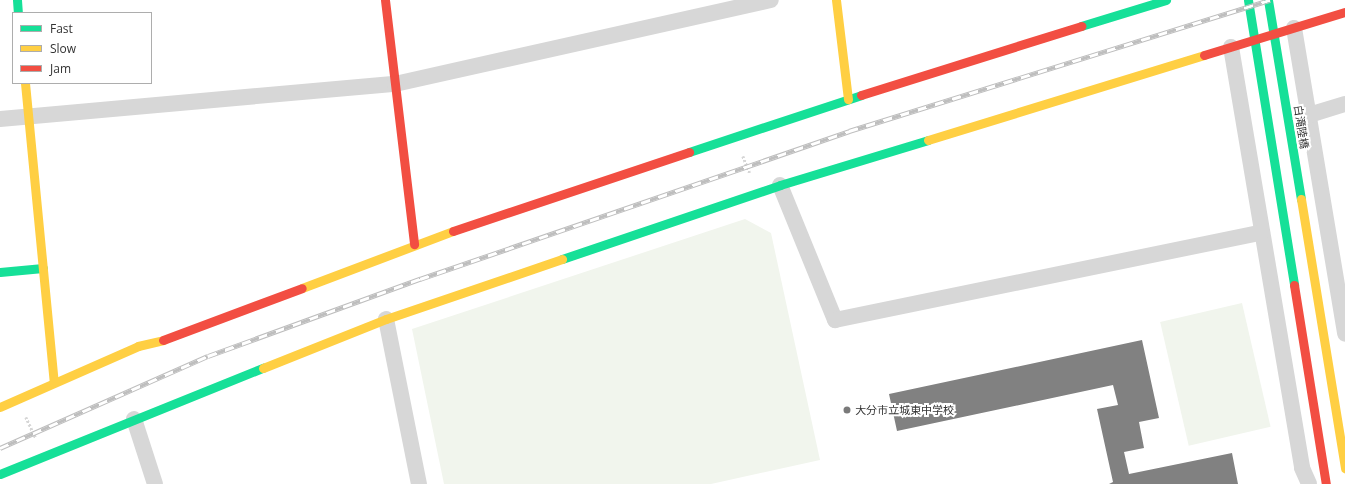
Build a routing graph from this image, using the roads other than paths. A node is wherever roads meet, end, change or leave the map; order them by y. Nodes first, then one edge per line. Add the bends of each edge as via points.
1 (17, 0) edge
2 (385, 0) edge
3 (770, 0) edge
4 (836, 0) edge
5 (1166, 0) edge
6 (1248, 0) edge
7 (1268, 0) edge
8 (18, 12) edge
9 (1345, 12) edge
10 (1294, 28) junction
11 (1232, 47) junction
12 (25, 84) edge
13 (395, 84) junction
14 (848, 99) junction
15 (1345, 104) edge
16 (1309, 115) junction
17 (28, 116) junction
18 (0, 119) edge
19 (780, 185) junction
20 (1262, 232) junction
21 (414, 244) junction
22 (43, 268) junction
23 (0, 272) edge
24 (1342, 300) edge
25 (386, 319) junction
26 (1345, 334) edge
27 (54, 382) junction
28 (0, 408) edge
29 (134, 419) junction
30 (1345, 468) edge
31 (0, 474) edge
32 (155, 484) edge
33 (419, 484) edge
34 (1309, 484) edge
35 (1326, 484) edge

1 - 8 street
2 - 13 street
3 - 13 street
4 - 14 street
5 - 14 street
6 - 35 street
7 - 30 street, 白滝陸橋
9 - 10 street
10 - 11 street
10 - 16 street
11 - 19 street
11 - 20 street
12 - 17 street
13 - 17 street
13 - 21 street
14 - 21 street
15 - 16 street
16 - 24 street
17 - 18 street
17 - 22 street
19 - 20 street via 835,320
19 - 25 street
20 - 34 street via 1302,468
21 - 27 street via 185,334 138,346
22 - 23 street
22 - 27 street
24 - 26 street
25 - 29 street
25 - 33 street
27 - 28 street
29 - 31 street
29 - 32 street

